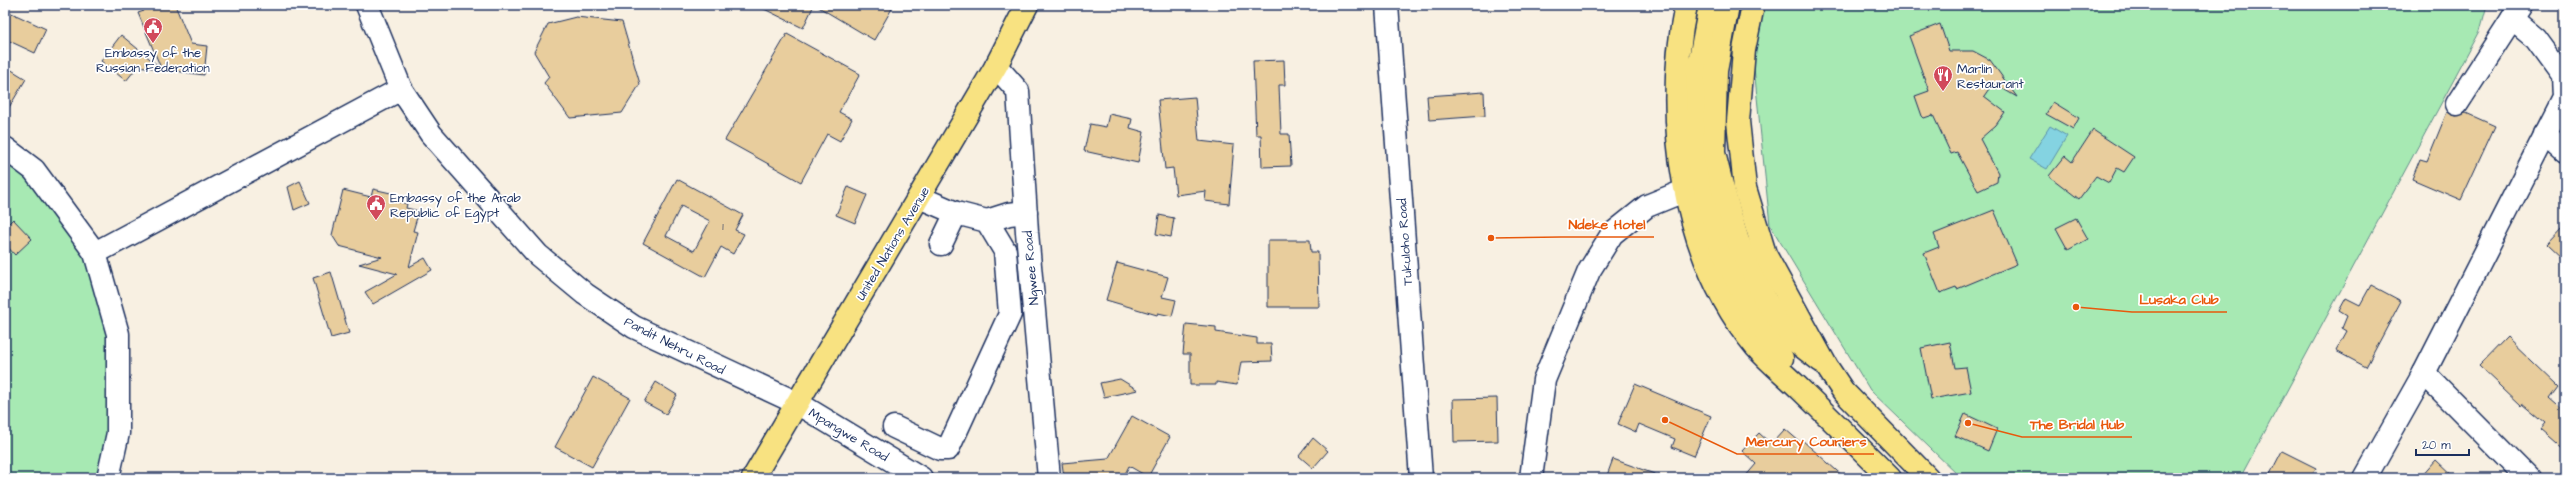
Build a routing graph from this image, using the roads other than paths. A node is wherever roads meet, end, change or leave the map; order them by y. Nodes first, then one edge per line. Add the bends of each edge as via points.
1 (367, 5) edge
2 (1027, 5) edge
3 (1387, 5) edge
4 (1686, 5) edge
5 (1710, 5) edge
6 (1728, 5) edge
7 (1753, 5) edge
8 (2517, 12) edge
9 (996, 66) junction
10 (2564, 75) edge
11 (401, 89) junction
12 (2457, 104) dead end
13 (2545, 134) junction
14 (5, 148) edge
15 (2565, 152) edge
16 (1684, 191) junction
17 (919, 197) junction
18 (1026, 212) junction
19 (956, 213) junction
20 (987, 221) junction
21 (941, 244) dead end
22 (95, 253) junction
23 (1827, 367) junction
24 (2424, 373) junction
25 (1794, 383) junction
26 (797, 403) junction
27 (894, 426) dead end
28 (108, 478) edge
29 (753, 478) edge
30 (921, 478) edge
31 (1049, 478) edge
32 (1421, 478) edge
33 (1531, 478) edge
34 (1890, 478) edge
35 (1928, 478) edge
36 (2365, 478) edge
37 (2528, 478) edge

1 - 11 street, Pandit Nehru Road
2 - 9 main road, United Nations Avenue
3 - 32 street, Tukuloho Road
4 - 16 main road via 1678,64 1677,104
5 - 25 main road via 1698,70 1696,155 1721,247 1751,311 1780,355
6 - 23 main road via 1716,71 1714,153 1724,193 1738,241 1766,302 1795,341
7 - 23 main road via 1744,50 1738,121 1745,188 1765,254
8 - 10 street
8 - 12 street
9 - 17 main road, United Nations Avenue
9 - 18 street, Ngwee Road via 1018,91
10 - 13 street via 2564,98
11 - 22 street
11 - 26 street, Pandit Nehru Road via 431,134 463,172 538,254 586,294 634,327
13 - 15 street
13 - 24 street
14 - 22 street via 34,170
16 - 25 main road via 1708,267 1726,305 1757,347
16 - 33 street via 1647,206 1612,234 1589,271 1544,380
17 - 19 street
17 - 26 main road, United Nations Avenue
18 - 20 street
18 - 31 street, Ngwee Road
19 - 20 street
19 - 21 street
20 - 27 street via 1005,251 1010,314 948,449 940,449
22 - 28 street via 118,334 118,433
23 - 35 main road via 1843,392
24 - 36 street
24 - 37 street
25 - 34 main road
26 - 29 main road, United Nations Avenue
26 - 30 street, Mpangwe Road

